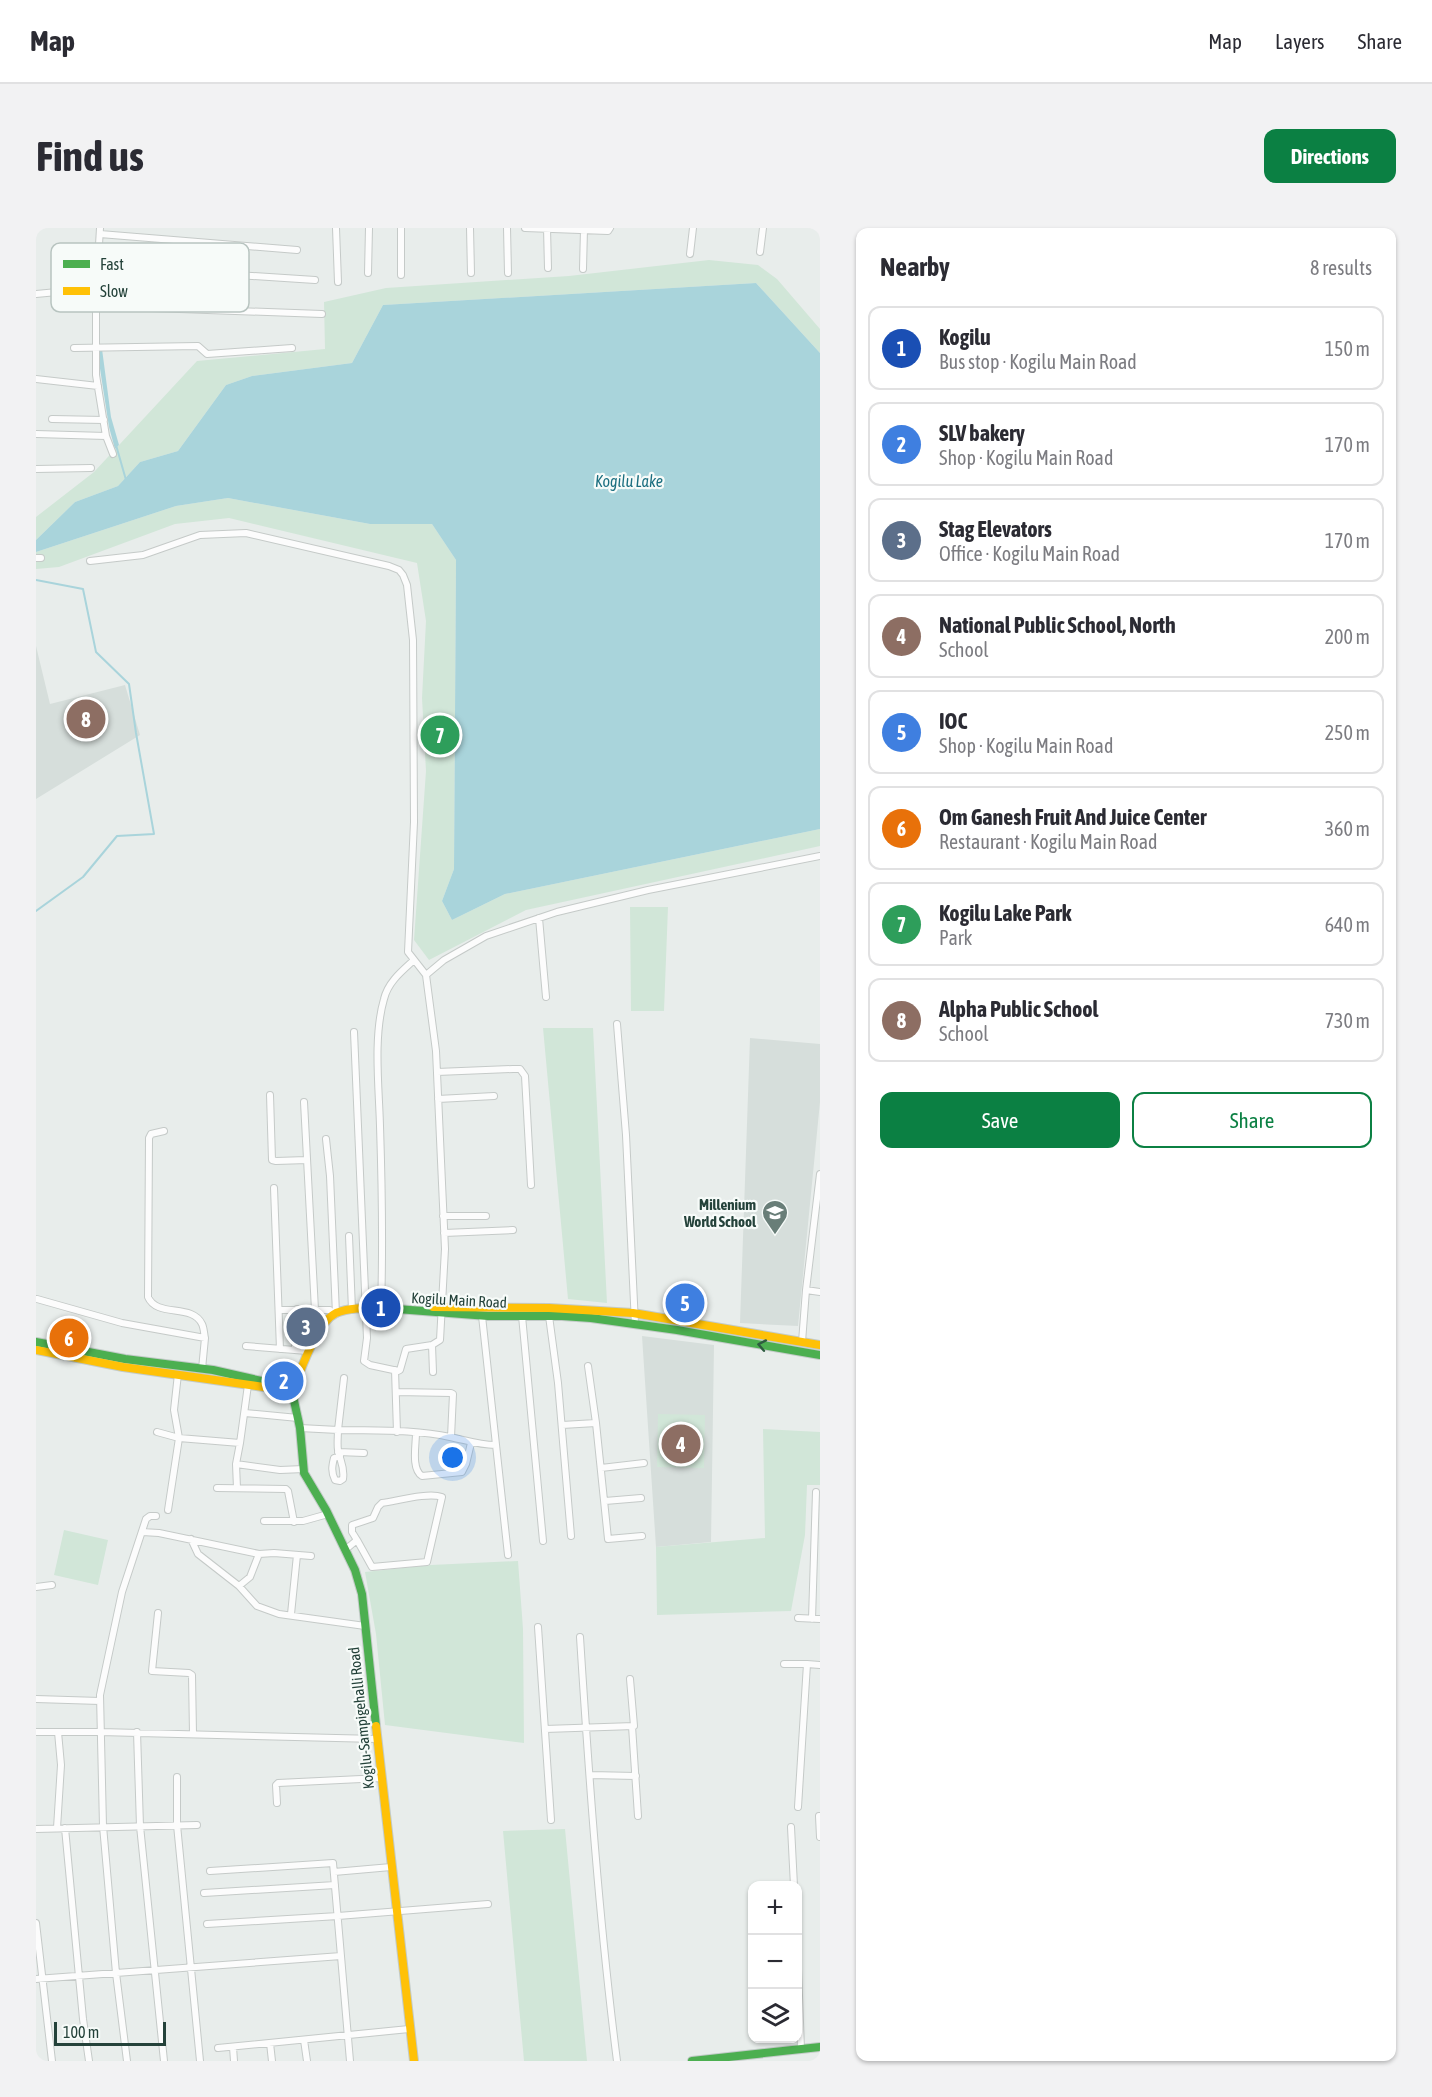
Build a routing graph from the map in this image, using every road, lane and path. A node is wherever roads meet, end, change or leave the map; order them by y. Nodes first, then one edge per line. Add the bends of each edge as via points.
1 (336, 228) edge
2 (369, 228) edge
3 (402, 228) edge
4 (470, 228) edge
5 (507, 228) edge
6 (525, 228) edge
7 (610, 228) edge
8 (693, 228) edge
9 (763, 228) edge
10 (547, 229) edge
11 (584, 229) edge
12 (100, 231) edge
13 (224, 243) edge
14 (249, 245) edge
15 (297, 250) dead end
16 (760, 252) dead end
17 (690, 254) dead end
18 (548, 268) dead end
19 (583, 269) dead end
20 (368, 273) dead end
21 (471, 273) dead end
22 (508, 273) dead end
23 (401, 275) dead end
24 (249, 276) edge
25 (315, 280) dead end
26 (338, 282) dead end
27 (51, 293) edge
28 (36, 294) edge
29 (249, 311) edge
30 (96, 312) edge
31 (321, 314) dead end
32 (96, 346) junction
33 (74, 348) dead end
34 (292, 348) dead end
35 (36, 379) edge
36 (98, 386) junction
37 (52, 419) dead end
38 (104, 420) junction
39 (36, 434) edge
40 (106, 436) junction
41 (113, 454) dead end
42 (91, 468) dead end
43 (36, 469) edge
44 (90, 561) dead end
45 (820, 856) edge
46 (539, 918) junction
47 (414, 960) junction
48 (426, 975) junction
49 (546, 997) dead end
50 (617, 1024) dead end
51 (354, 1032) dead end
52 (437, 1072) junction
53 (270, 1095) dead end
54 (494, 1096) dead end
55 (438, 1099) junction
56 (304, 1102) dead end
57 (164, 1131) dead end
58 (326, 1139) dead end
59 (307, 1160) junction
60 (820, 1174) edge
61 (531, 1185) dead end
62 (274, 1188) dead end
63 (443, 1216) junction
64 (486, 1216) dead end
65 (513, 1230) dead end
66 (444, 1233) junction
67 (349, 1236) dead end
68 (806, 1290) junction
69 (820, 1292) edge
70 (37, 1299) edge
71 (381, 1306) junction
72 (366, 1307) junction
73 (297, 1309) junction
74 (352, 1309) junction
75 (280, 1310) junction
76 (315, 1310) junction
77 (441, 1310) junction
78 (334, 1313) junction
79 (633, 1313) junction
80 (482, 1316) junction
81 (522, 1316) junction
82 (549, 1316) junction
83 (635, 1324) junction
84 (205, 1338) junction
85 (36, 1342) edge
86 (802, 1342) junction
87 (432, 1345) junction
88 (820, 1345) edge
89 (246, 1346) dead end
90 (280, 1349) junction
91 (36, 1350) edge
92 (295, 1350) junction
93 (308, 1351) junction
94 (820, 1355) edge
95 (588, 1366) dead end
96 (202, 1369) junction
97 (395, 1370) junction
98 (433, 1372) dead end
99 (178, 1374) junction
100 (224, 1376) junction
101 (344, 1378) dead end
102 (248, 1386) junction
103 (291, 1388) junction
104 (396, 1392) junction
105 (245, 1413) junction
106 (298, 1418) junction
107 (596, 1424) junction
108 (562, 1425) junction
109 (300, 1428) junction
110 (338, 1430) junction
111 (157, 1432) dead end
112 (397, 1432) junction
113 (416, 1433) junction
114 (450, 1437) junction
115 (179, 1438) junction
116 (240, 1443) junction
117 (471, 1443) junction
118 (495, 1445) junction
119 (364, 1453) dead end
120 (644, 1463) dead end
121 (236, 1464) junction
122 (601, 1468) junction
123 (304, 1469) junction
124 (217, 1488) dead end
125 (237, 1488) junction
126 (816, 1492) dead end
127 (641, 1498) dead end
128 (605, 1501) junction
129 (168, 1510) dead end
130 (328, 1514) junction
131 (156, 1516) dead end
132 (264, 1521) dead end
133 (294, 1522) junction
134 (142, 1532) junction
135 (571, 1536) dead end
136 (642, 1536) dead end
137 (191, 1539) junction
138 (357, 1540) junction
139 (543, 1541) dead end
140 (345, 1550) junction
141 (259, 1554) junction
142 (297, 1555) junction
143 (508, 1555) dead end
144 (311, 1556) dead end
145 (52, 1585) dead end
146 (238, 1586) junction
147 (36, 1587) edge
148 (158, 1613) dead end
149 (291, 1614) junction
150 (798, 1618) dead end
151 (812, 1619) junction
152 (820, 1619) edge
153 (365, 1626) junction
154 (538, 1627) dead end
155 (580, 1637) dead end
156 (784, 1664) dead end
157 (807, 1664) junction
158 (820, 1665) edge
159 (630, 1679) dead end
160 (36, 1699) edge
161 (100, 1701) junction
162 (632, 1725) junction
163 (585, 1726) junction
164 (545, 1729) junction
165 (36, 1732) edge
166 (58, 1732) junction
167 (100, 1732) junction
168 (137, 1732) junction
169 (193, 1734) junction
170 (377, 1739) junction
171 (590, 1775) junction
172 (636, 1776) junction
173 (177, 1778) dead end
174 (382, 1778) junction
175 (277, 1803) dead end
176 (798, 1807) dead end
177 (638, 1816) dead end
178 (819, 1816) edge
179 (551, 1820) dead end
180 (177, 1825) junction
181 (197, 1825) dead end
182 (103, 1826) junction
183 (140, 1826) junction
184 (791, 1827) dead end
185 (57, 1828) junction
186 (65, 1828) junction
187 (36, 1829) edge
188 (820, 1837) edge
189 (391, 1868) junction
190 (210, 1871) dead end
191 (334, 1872) junction
192 (794, 1881) edge
193 (335, 1885) junction
194 (204, 1893) dead end
195 (488, 1904) dead end
196 (396, 1910) junction
197 (338, 1916) junction
198 (36, 1923) edge
199 (207, 1924) dead end
200 (341, 1956) junction
201 (192, 1967) junction
202 (154, 1970) junction
203 (116, 1973) junction
204 (79, 1976) junction
205 (39, 1978) edge
206 (799, 1989) edge
207 (409, 2029) junction
208 (347, 2035) junction
209 (304, 2040) junction
210 (270, 2043) junction
211 (233, 2047) junction
212 (820, 2047) edge
213 (218, 2048) dead end
214 (801, 2049) junction
215 (52, 2061) edge
216 (89, 2061) edge
217 (127, 2061) edge
218 (164, 2061) edge
219 (200, 2061) edge
220 (234, 2061) edge
221 (272, 2061) edge
222 (307, 2061) edge
223 (350, 2061) edge
224 (414, 2061) edge
225 (617, 2061) edge
226 (692, 2061) edge
227 (700, 2061) edge

1 - 26 street
2 - 20 street
3 - 23 street
4 - 21 street
5 - 22 street
6 - 10 street
7 - 11 street
8 - 17 street
9 - 16 street
10 - 11 street
10 - 18 street
11 - 19 street
12 - 13 street
14 - 15 street
24 - 25 street
27 - 28 street
29 - 31 street
30 - 32 street
32 - 33 street
32 - 34 street via 198,346 207,354
32 - 36 street
35 - 36 street
36 - 38 street
37 - 38 street
38 - 40 street
39 - 40 street
40 - 41 street
42 - 43 street
44 - 47 street via 143,555 200,535 246,533 399,570 407,585 413,640 414,822 408,952
45 - 46 street via 648,890
46 - 48 street via 486,936
46 - 49 street
47 - 48 street
47 - 71 street via 389,985 380,1014
48 - 52 street
50 - 79 street
51 - 72 street
52 - 55 street
52 - 61 street via 523,1071
53 - 59 street via 272,1160
54 - 55 street
55 - 63 street
56 - 59 street
57 - 84 street via 149,1138 148,1297 157,1307 197,1318
58 - 78 street
59 - 76 street
60 - 68 street
62 - 75 street
63 - 64 street
63 - 66 street
65 - 66 street
66 - 77 street
67 - 74 street
68 - 69 street
68 - 86 street
70 - 84 street via 122,1323
71 - 72 main road, Kogilu Main Road
71 - 77 main road, Kogilu Main Road
72 - 74 main road, Kogilu Main Road
72 - 97 street via 364,1361
73 - 75 street
73 - 76 street
73 - 92 street
74 - 78 main road, Kogilu Main Road
75 - 90 street
76 - 78 street
77 - 79 main road, Kogilu Main Road via 549,1308
77 - 80 main road, Kogilu Main Road
77 - 87 street via 440,1340
78 - 93 main road via 322,1323
78 - 103 main road
79 - 83 street
79 - 86 main road, Kogilu Main Road
80 - 81 main road, Kogilu Main Road
80 - 118 street
81 - 82 main road, Kogilu Main Road
81 - 139 street
82 - 83 main road, Kogilu Main Road
82 - 108 street
94 -> 83 main road, Kogilu Main Road
84 - 96 street
85 - 96 main road
86 - 88 main road, Kogilu Main Road
87 - 97 street via 406,1349 400,1370
87 - 98 street
89 - 90 street
90 - 92 street
91 - 99 main road
92 - 93 street
93 - 103 main road
95 - 107 street
96 - 100 main road
97 - 104 street
99 - 100 main road
99 - 115 street via 174,1410
100 - 102 main road
100 - 103 main road
101 - 110 street
102 - 103 main road
102 - 105 street
103 - 106 main road, Kogilu-Sampigehalli Road
104 - 112 street
104 - 114 street via 452,1393
105 - 106 street
105 - 116 street
106 - 109 main road, Kogilu-Sampigehalli Road
107 - 108 street
107 - 122 street
108 - 135 street
109 - 110 street
109 - 123 main road, Kogilu-Sampigehalli Road
110 - 112 street
110 - 119 street via 339,1454
111 - 115 street
112 - 113 street
113 - 114 street
113 - 117 street via 416,1465 422,1476 462,1472
114 - 117 street
115 - 116 street
115 - 129 street
116 - 121 street
117 - 118 street
118 - 143 street
120 - 122 street
121 - 123 street
121 - 125 street
122 - 128 street
123 - 130 main road, Kogilu-Sampigehalli Road
124 - 125 street
125 - 133 street via 286,1489
126 - 151 street
127 - 128 street
128 - 136 street via 608,1539
130 - 133 street
130 - 140 main road, Kogilu-Sampigehalli Road
131 - 134 street via 146,1519
132 - 133 street
134 - 137 street
134 - 161 street via 122,1592
137 - 141 street
137 - 146 street via 198,1554
138 - 138 street via 352,1525 373,1518 382,1503 442,1497 427,1562 372,1567
138 - 140 street
140 - 153 main road, Kogilu-Sampigehalli Road via 355,1569
141 - 142 street
141 - 146 street via 250,1577
142 - 144 street
142 - 149 street
145 - 147 street
146 - 149 street via 257,1606
148 - 169 street via 152,1671 192,1675
149 - 153 street
150 - 151 street
151 - 152 street
153 - 170 main road, Kogilu-Sampigehalli Road
154 - 164 street
155 - 163 street
156 - 157 street
157 - 158 street
157 - 176 street
159 - 162 street
160 - 161 street
161 - 167 street
162 - 163 street
162 - 172 street
163 - 164 street
163 - 171 street
164 - 179 street
165 - 166 street
166 - 167 street
166 - 185 street via 61,1765
167 - 168 street
167 - 182 street
168 - 169 street
168 - 183 street
169 - 170 street
170 - 174 main road, Kogilu-Sampigehalli Road
171 - 172 street
171 - 225 street
172 - 177 street
173 - 180 street
174 - 175 street via 278,1783
174 - 189 main road, Kogilu-Sampigehalli Road
178 - 188 street
180 - 181 street
180 - 183 street
180 - 201 street
182 - 183 street
182 - 186 street
182 - 203 street
183 - 202 street
184 - 192 street
185 - 186 street
185 - 187 street
186 - 204 street
189 - 191 street
189 - 196 main road, Kogilu-Sampigehalli Road
190 - 191 street via 333,1863
191 - 193 street
193 - 194 street
193 - 197 street
195 - 196 street
196 - 197 street
196 - 207 main road, Kogilu-Sampigehalli Road
197 - 199 street
197 - 200 street
198 - 205 street
200 - 201 street
200 - 208 street
201 - 202 street
201 - 219 street
202 - 203 street
202 - 218 street
203 - 204 street
203 - 217 street
204 - 205 street
204 - 216 street
205 - 215 street
206 - 214 street
207 - 208 street
207 - 224 main road, Kogilu-Sampigehalli Road
208 - 209 street
208 - 223 street
209 - 210 street
209 - 222 street
210 - 211 street
210 - 221 street
211 - 213 street
211 - 220 street
212 - 214 main road
214 - 227 main road
226 - 227 main road

